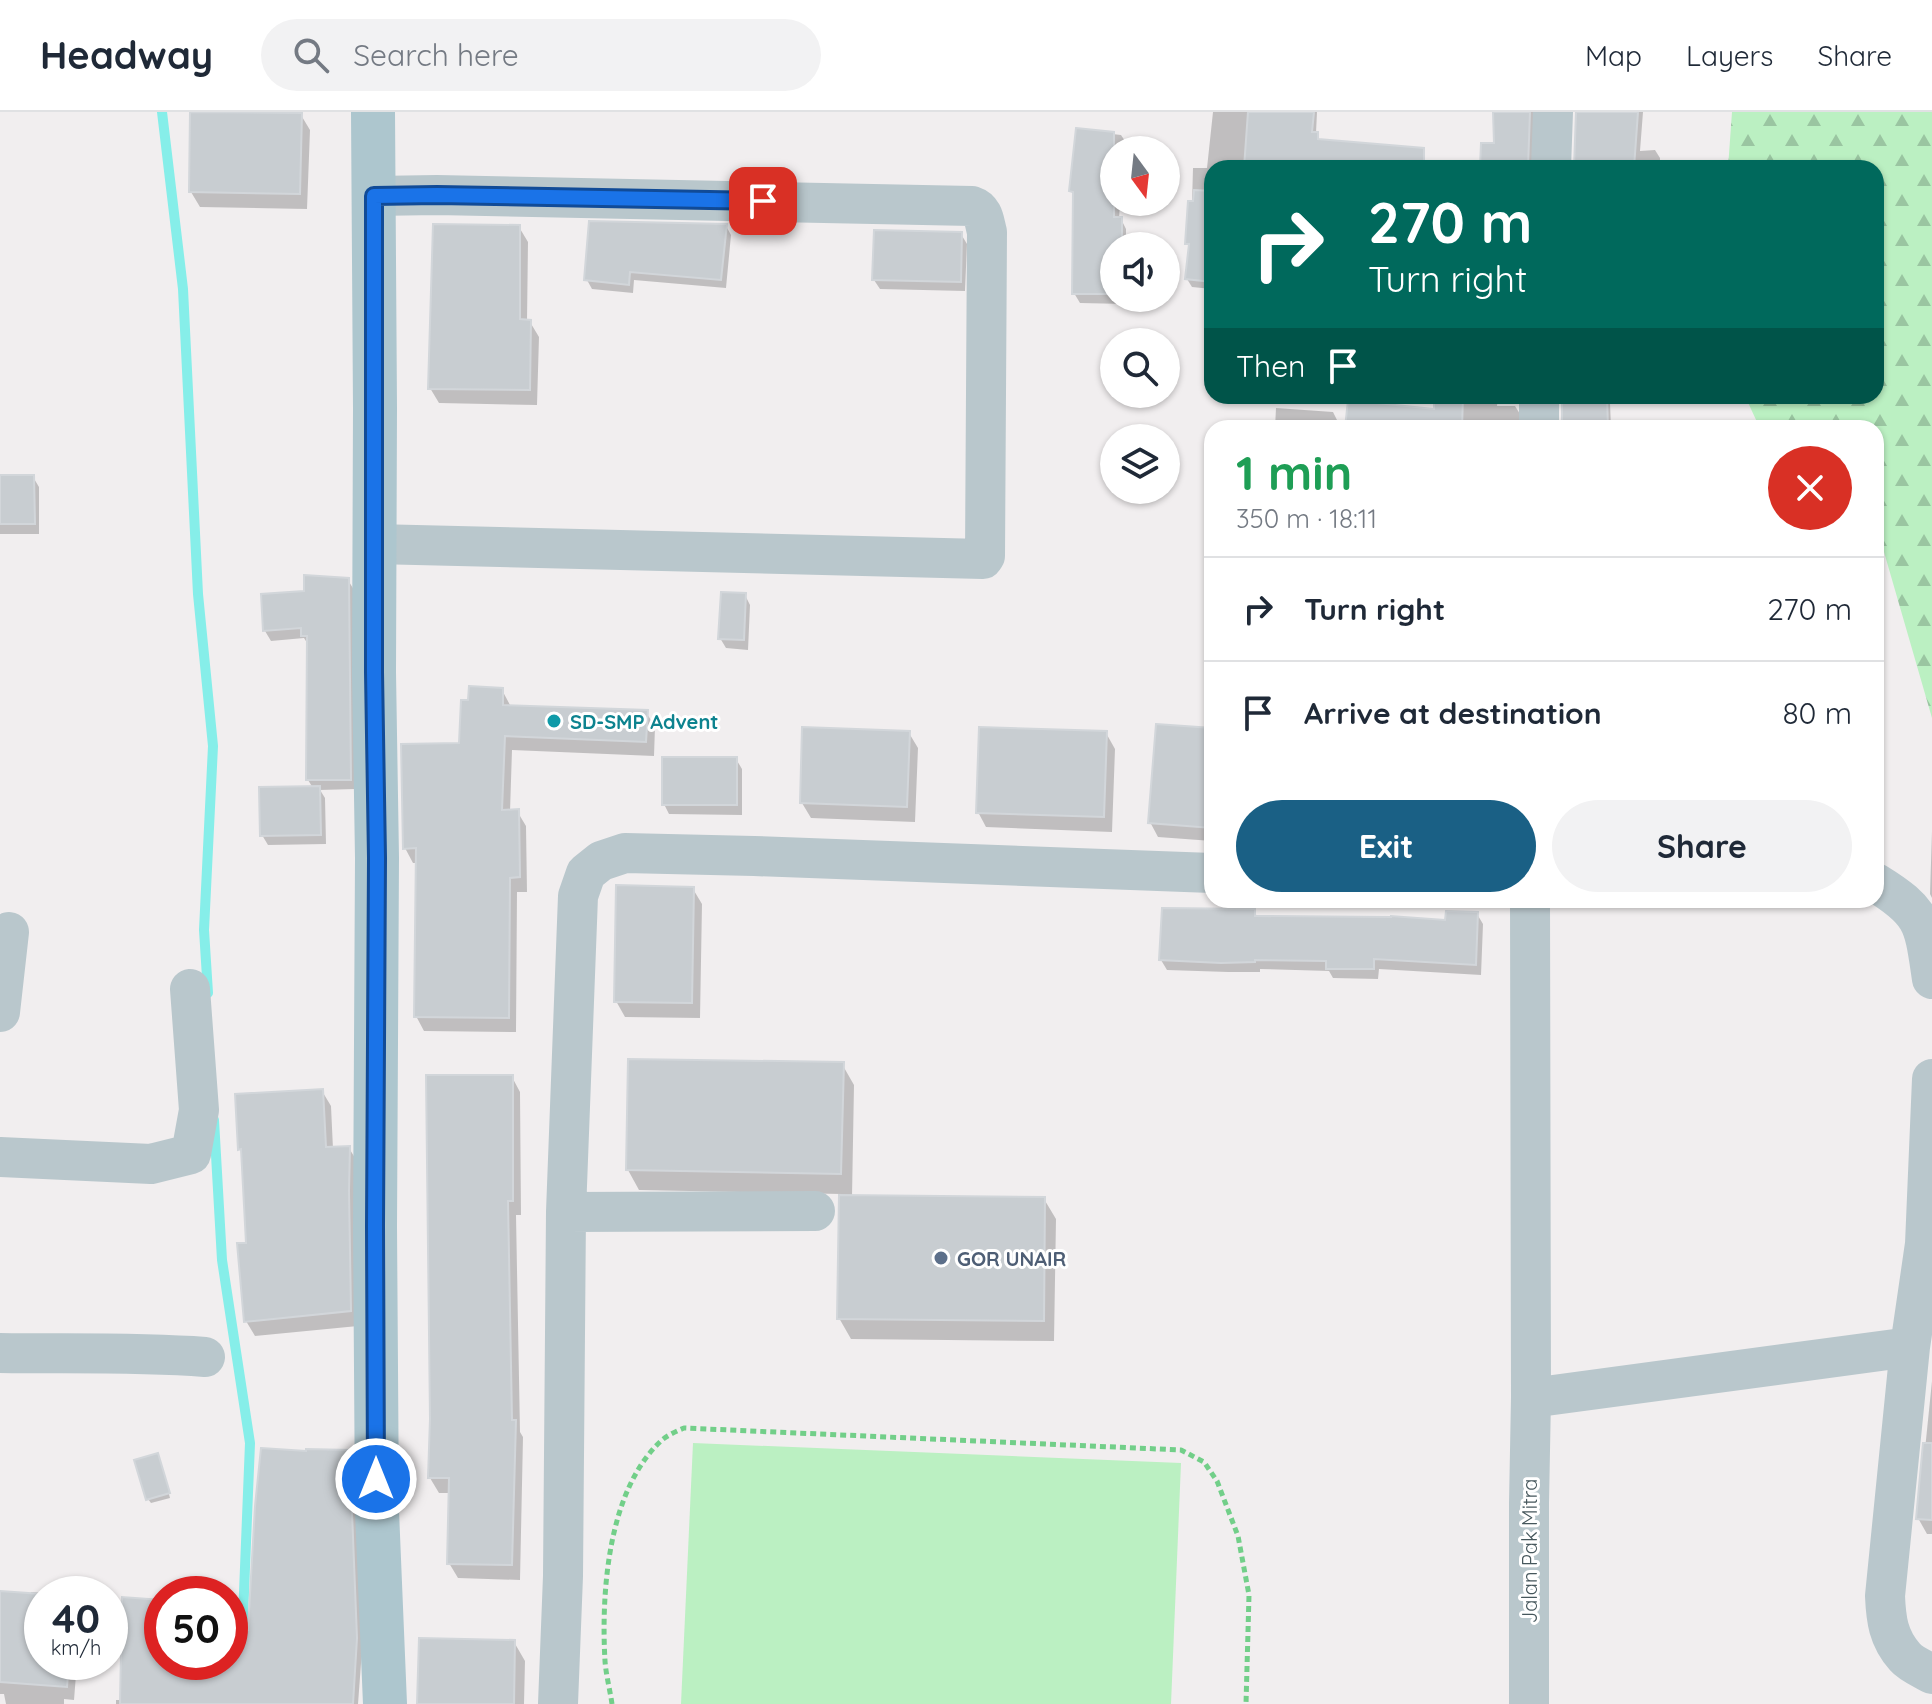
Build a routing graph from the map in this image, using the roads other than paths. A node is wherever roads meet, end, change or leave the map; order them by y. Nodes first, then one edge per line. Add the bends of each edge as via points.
1 (373, 112) edge
2 (1553, 112) edge
3 (1551, 160) edge
4 (374, 196) junction
5 (374, 544) junction
6 (1204, 873) edge
7 (1884, 888) edge
8 (1530, 908) edge
9 (9, 932) dead end
10 (1932, 979) edge
11 (190, 989) dead end
12 (0, 1012) edge
13 (1932, 1079) edge
14 (0, 1157) edge
15 (815, 1211) dead end
16 (566, 1212) junction
17 (1910, 1347) junction
18 (0, 1353) edge
19 (205, 1357) dead end
20 (1531, 1398) junction
21 (1932, 1674) edge
22 (385, 1704) edge
23 (558, 1704) edge
24 (1529, 1704) edge

1 - 4 main road
2 - 3 street
4 - 5 main road
4 - 5 street via 972,206 979,208 987,232 983,559
5 - 22 main road via 376,1495
6 - 16 street via 625,853 601,861 586,873 578,896
7 - 10 street via 1916,914
8 - 20 street, Jalan Pak Mitra
9 - 12 street
11 - 14 street via 199,1110 191,1154 151,1164
13 - 17 street via 1925,1244
15 - 16 street
16 - 23 street
17 - 20 street
17 - 21 street via 1886,1622 1905,1658
18 - 19 street
20 - 24 street, Jalan Pak Mitra

